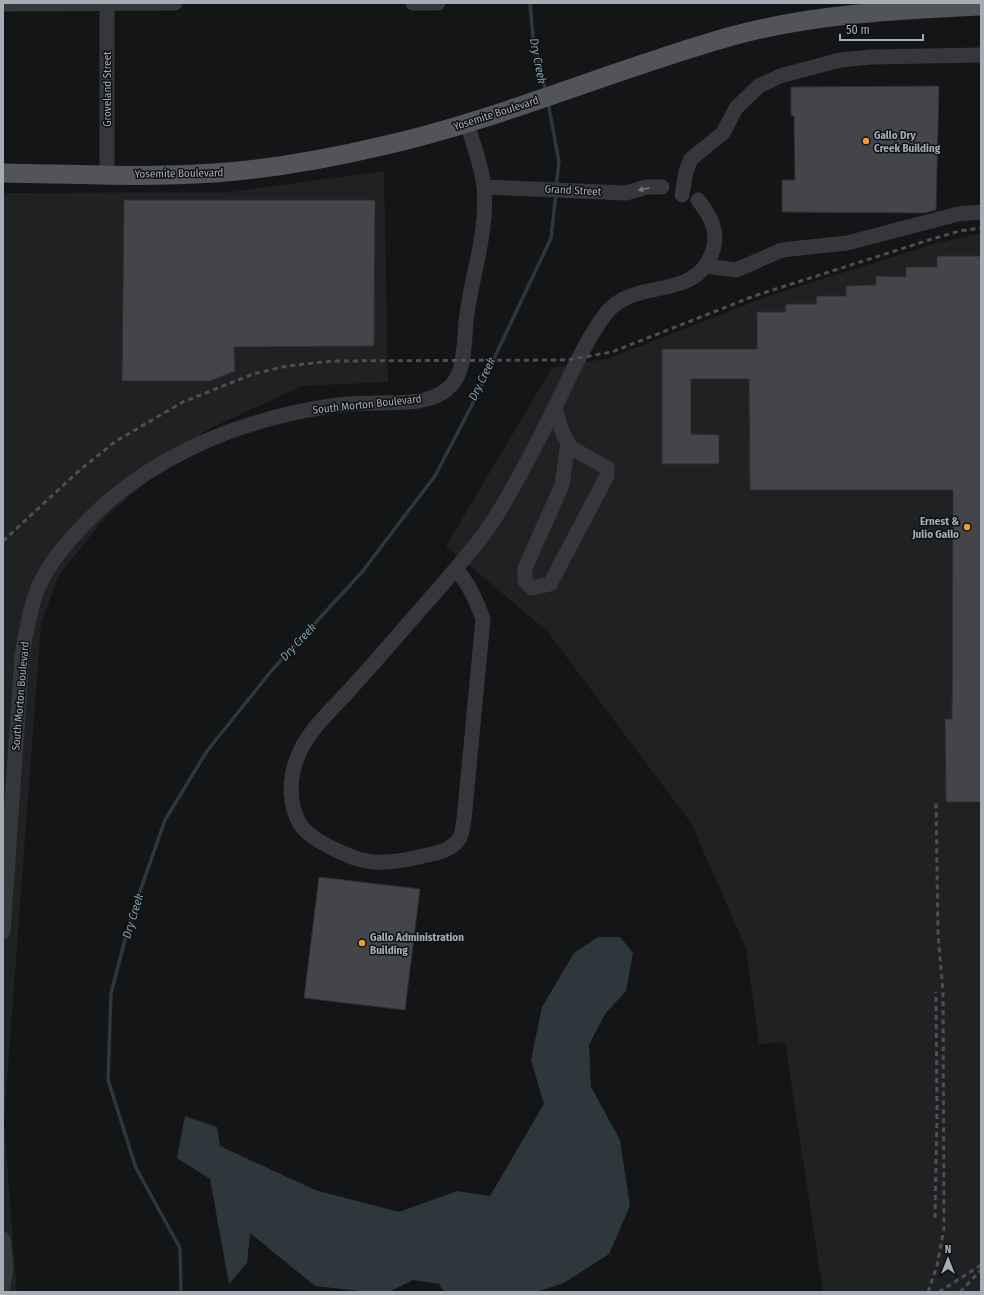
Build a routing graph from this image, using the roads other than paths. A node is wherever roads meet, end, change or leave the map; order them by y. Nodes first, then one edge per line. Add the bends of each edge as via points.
1 (60, 3) edge
2 (107, 3) edge
3 (134, 3) edge
4 (175, 3) edge
5 (413, 3) edge
6 (438, 3) edge
7 (3, 4) edge
8 (981, 6) edge
9 (981, 55) edge
10 (467, 123) junction
11 (3, 173) edge
12 (107, 175) junction
13 (484, 187) junction
14 (662, 187) dead end
15 (682, 195) dead end
16 (698, 200) dead end
17 (981, 212) edge
18 (706, 266) junction
19 (554, 408) junction
20 (568, 443) junction
21 (456, 569) junction
22 (6, 839) edge
23 (3, 932) edge
24 (3, 1239) edge
25 (3, 1287) edge

1 - 2 street
1 - 7 street
2 - 3 street
2 - 12 street, Groveland Street
3 - 4 street
5 - 6 street
8 - 10 main road, Yosemite Boulevard via 866,13 796,23 735,36
9 - 15 street via 871,56 840,60 780,76 759,86 736,108 723,133 691,159
10 - 12 main road, Yosemite Boulevard via 385,146 257,170 212,174
10 - 13 street, South Morton Boulevard
11 - 12 main road, Yosemite Boulevard
14 -> 13 street, Grand Street via 646,187 626,193
13 - 22 street, South Morton Boulevard via 485,217 467,312 461,368 455,381 447,389 434,396 411,402 354,404 300,411 257,422 197,445 145,473 121,491 92,516 52,563 38,589 22,656
16 - 18 street via 713,224 713,248
17 - 18 street via 958,214 847,243 782,250 736,270
18 - 19 street via 696,276 681,284 632,294 618,301 597,326
19 - 20 street via 562,434
19 - 21 street via 494,519
20 - 20 street via 562,485 525,568 526,581 532,588 550,584 607,476 604,466 571,448
21 - 21 street via 466,581 483,619 464,820 459,839 444,852 398,862 372,862 342,853 314,837 301,824 293,803 290,784 295,762 308,736
22 - 23 street, South Morton Boulevard
24 - 25 street via 6,1268

